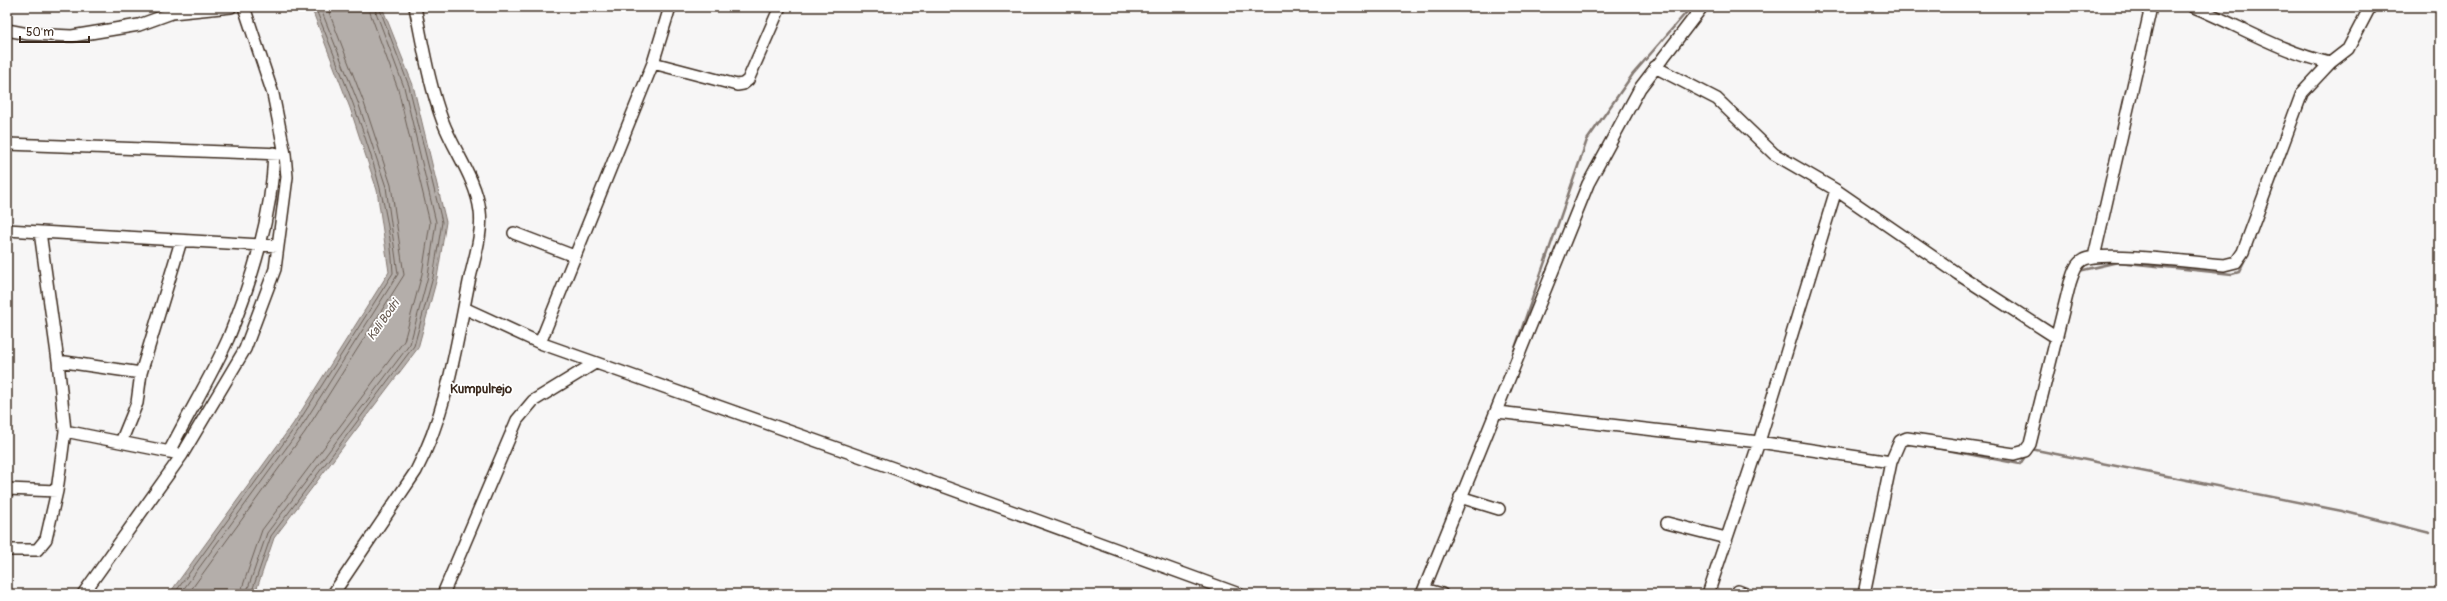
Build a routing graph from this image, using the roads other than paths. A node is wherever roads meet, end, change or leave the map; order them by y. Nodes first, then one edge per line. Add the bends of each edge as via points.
1 (232, 7) edge
2 (244, 7) edge
3 (415, 7) edge
4 (670, 7) edge
5 (780, 7) edge
6 (1702, 7) edge
7 (2151, 7) edge
8 (2194, 7) edge
9 (2370, 7) edge
10 (7, 30) edge
11 (2330, 63) junction
12 (653, 64) junction
13 (1655, 67) junction
14 (7, 144) edge
15 (280, 154) junction
16 (1836, 190) junction
17 (7, 230) edge
18 (40, 232) junction
19 (514, 233) dead end
20 (181, 242) junction
21 (278, 246) junction
22 (260, 247) junction
23 (574, 256) junction
24 (2094, 257) junction
25 (464, 308) junction
26 (2057, 338) junction
27 (540, 343) junction
28 (58, 361) junction
29 (595, 362) junction
30 (142, 373) junction
31 (1496, 412) junction
32 (65, 431) junction
33 (121, 442) junction
34 (1759, 442) junction
35 (169, 452) junction
36 (182, 455) junction
37 (1891, 462) junction
38 (7, 489) edge
39 (57, 491) junction
40 (1460, 497) junction
41 (1499, 509) dead end
42 (1667, 523) dead end
43 (1726, 538) junction
44 (7, 550) edge
45 (1423, 592) edge
46 (83, 594) edge
47 (333, 594) edge
48 (442, 594) edge
49 (1239, 594) edge
50 (1442, 594) edge
51 (1708, 594) edge
52 (1864, 594) edge

1 - 10 street via 172,13 139,25 72,36 28,34
2 - 15 street via 273,94
3 - 25 street via 433,94 480,210 478,243
4 - 12 street
5 - 12 street via 748,80 743,84 737,85
6 - 13 street
7 - 24 street
8 - 11 street via 2270,44
9 - 11 street via 2353,42
11 - 24 street via 2302,94 2243,252 2236,262 2224,265
12 - 23 street
13 - 16 street via 1717,99 1774,154
13 - 31 street via 1613,134 1588,184
14 - 15 street
15 - 21 street via 286,177
15 - 22 street
16 - 26 street
16 - 34 street
17 - 18 street
18 - 20 street
18 - 28 street
19 - 23 street
20 - 22 street
20 - 30 street
21 - 22 street
21 - 36 street via 275,270 245,349
22 - 35 street via 228,339
23 - 27 street
24 - 26 street via 2083,260 2076,267
25 - 27 street
25 - 47 street via 440,412 425,453 416,471
26 - 37 street via 2030,444 2025,451 2014,454 1907,438 1900,441
27 - 29 street
28 - 30 street
28 - 32 street
29 - 48 street via 533,401 517,420
29 - 49 street
30 - 33 street via 137,403
31 - 34 street
31 - 40 street
32 - 33 street
32 - 39 street
33 - 35 street
34 - 37 street
34 - 43 street
35 - 36 street
36 - 46 street
37 - 52 street
38 - 39 street
39 - 44 street via 46,539 36,550
40 - 41 street
40 - 45 street
42 - 43 street
43 - 51 street
45 - 50 street

